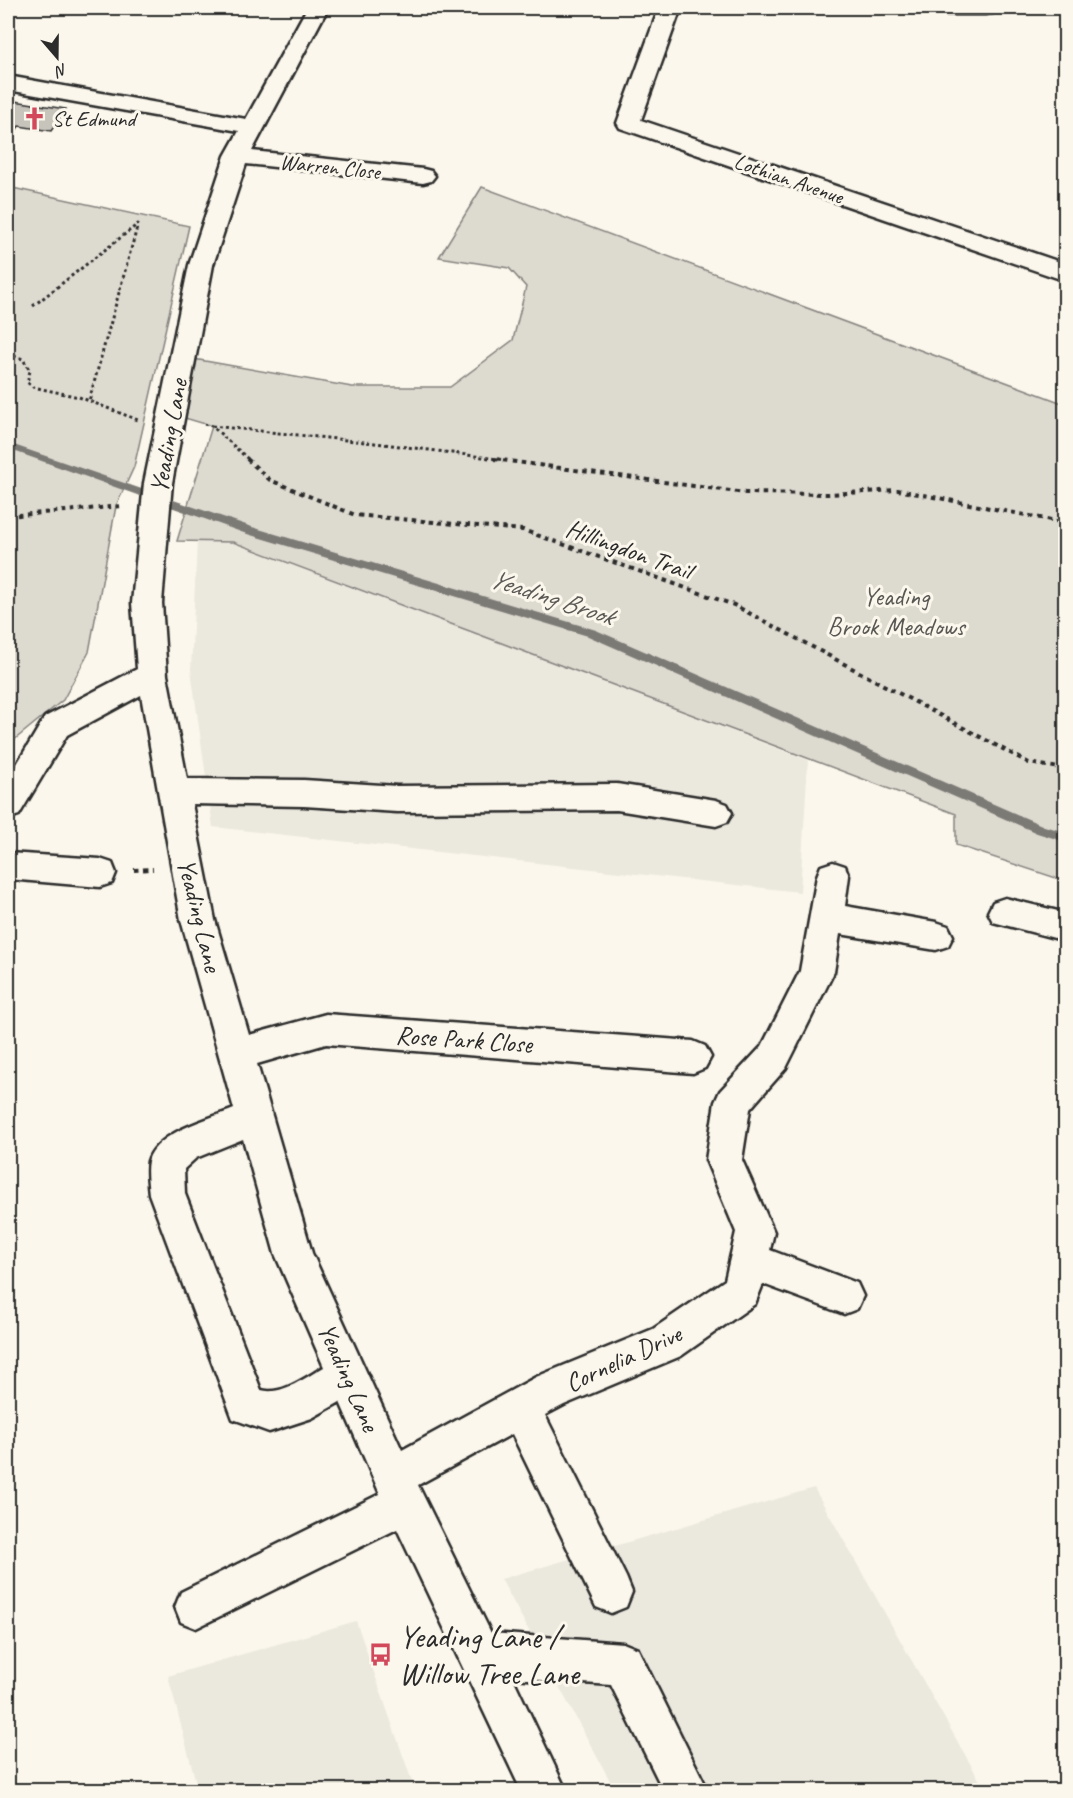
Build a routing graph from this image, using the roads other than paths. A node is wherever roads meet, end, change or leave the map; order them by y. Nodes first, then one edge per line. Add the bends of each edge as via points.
1 (670, 8) edge
2 (938, 8) edge
3 (985, 8) edge
4 (308, 10) edge
5 (8, 83) edge
6 (252, 128) junction
7 (237, 156) junction
8 (423, 176) dead end
9 (1065, 273) edge
10 (152, 675) junction
11 (173, 790) junction
12 (8, 806) edge
13 (716, 813) dead end
14 (8, 866) edge
15 (100, 873) road end
16 (833, 876) dead end
17 (1005, 912) dead end
18 (826, 917) junction
19 (1065, 927) edge
20 (936, 936) dead end
21 (238, 1054) junction
22 (693, 1057) dead end
23 (256, 1117) junction
24 (748, 1260) junction
25 (844, 1296) dead end
26 (348, 1375) junction
27 (520, 1408) junction
28 (400, 1489) junction
29 (611, 1592) dead end
30 (196, 1606) dead end
31 (479, 1654) junction
32 (544, 1791) edge
33 (686, 1791) edge

1 - 9 street, Lothian Avenue via 628,123
2 - 3 street
4 - 6 street, Yeading Lane
5 - 6 street
6 - 7 street, Yeading Lane
7 - 8 street, Warren Close
7 - 10 street, Yeading Lane via 201,265 168,426 147,603
10 - 11 street, Yeading Lane
10 - 12 street via 56,726
11 - 13 street via 397,798 617,797
11 - 21 street, Yeading Lane via 198,920
14 - 15 street
16 - 18 street, Cornelia Drive
17 - 19 street
18 - 20 street
18 - 24 street, Cornelia Drive via 817,972 774,1058 733,1102 724,1160 755,1233
21 - 22 street, Rose Park Close via 326,1029
21 - 23 street, Yeading Lane
23 - 26 street, Yeading Lane via 294,1254
23 - 26 street via 183,1146 166,1162 166,1194 247,1405 269,1412 298,1404
24 - 25 street
24 - 27 street, Cornelia Drive via 742,1291 667,1343 550,1391
26 - 28 street, Yeading Lane
27 - 28 street, Cornelia Drive
27 - 29 street
28 - 30 street, Cornelia Drive
28 - 31 street, Yeading Lane
31 - 32 street, Yeading Lane
31 - 33 street via 623,1664

